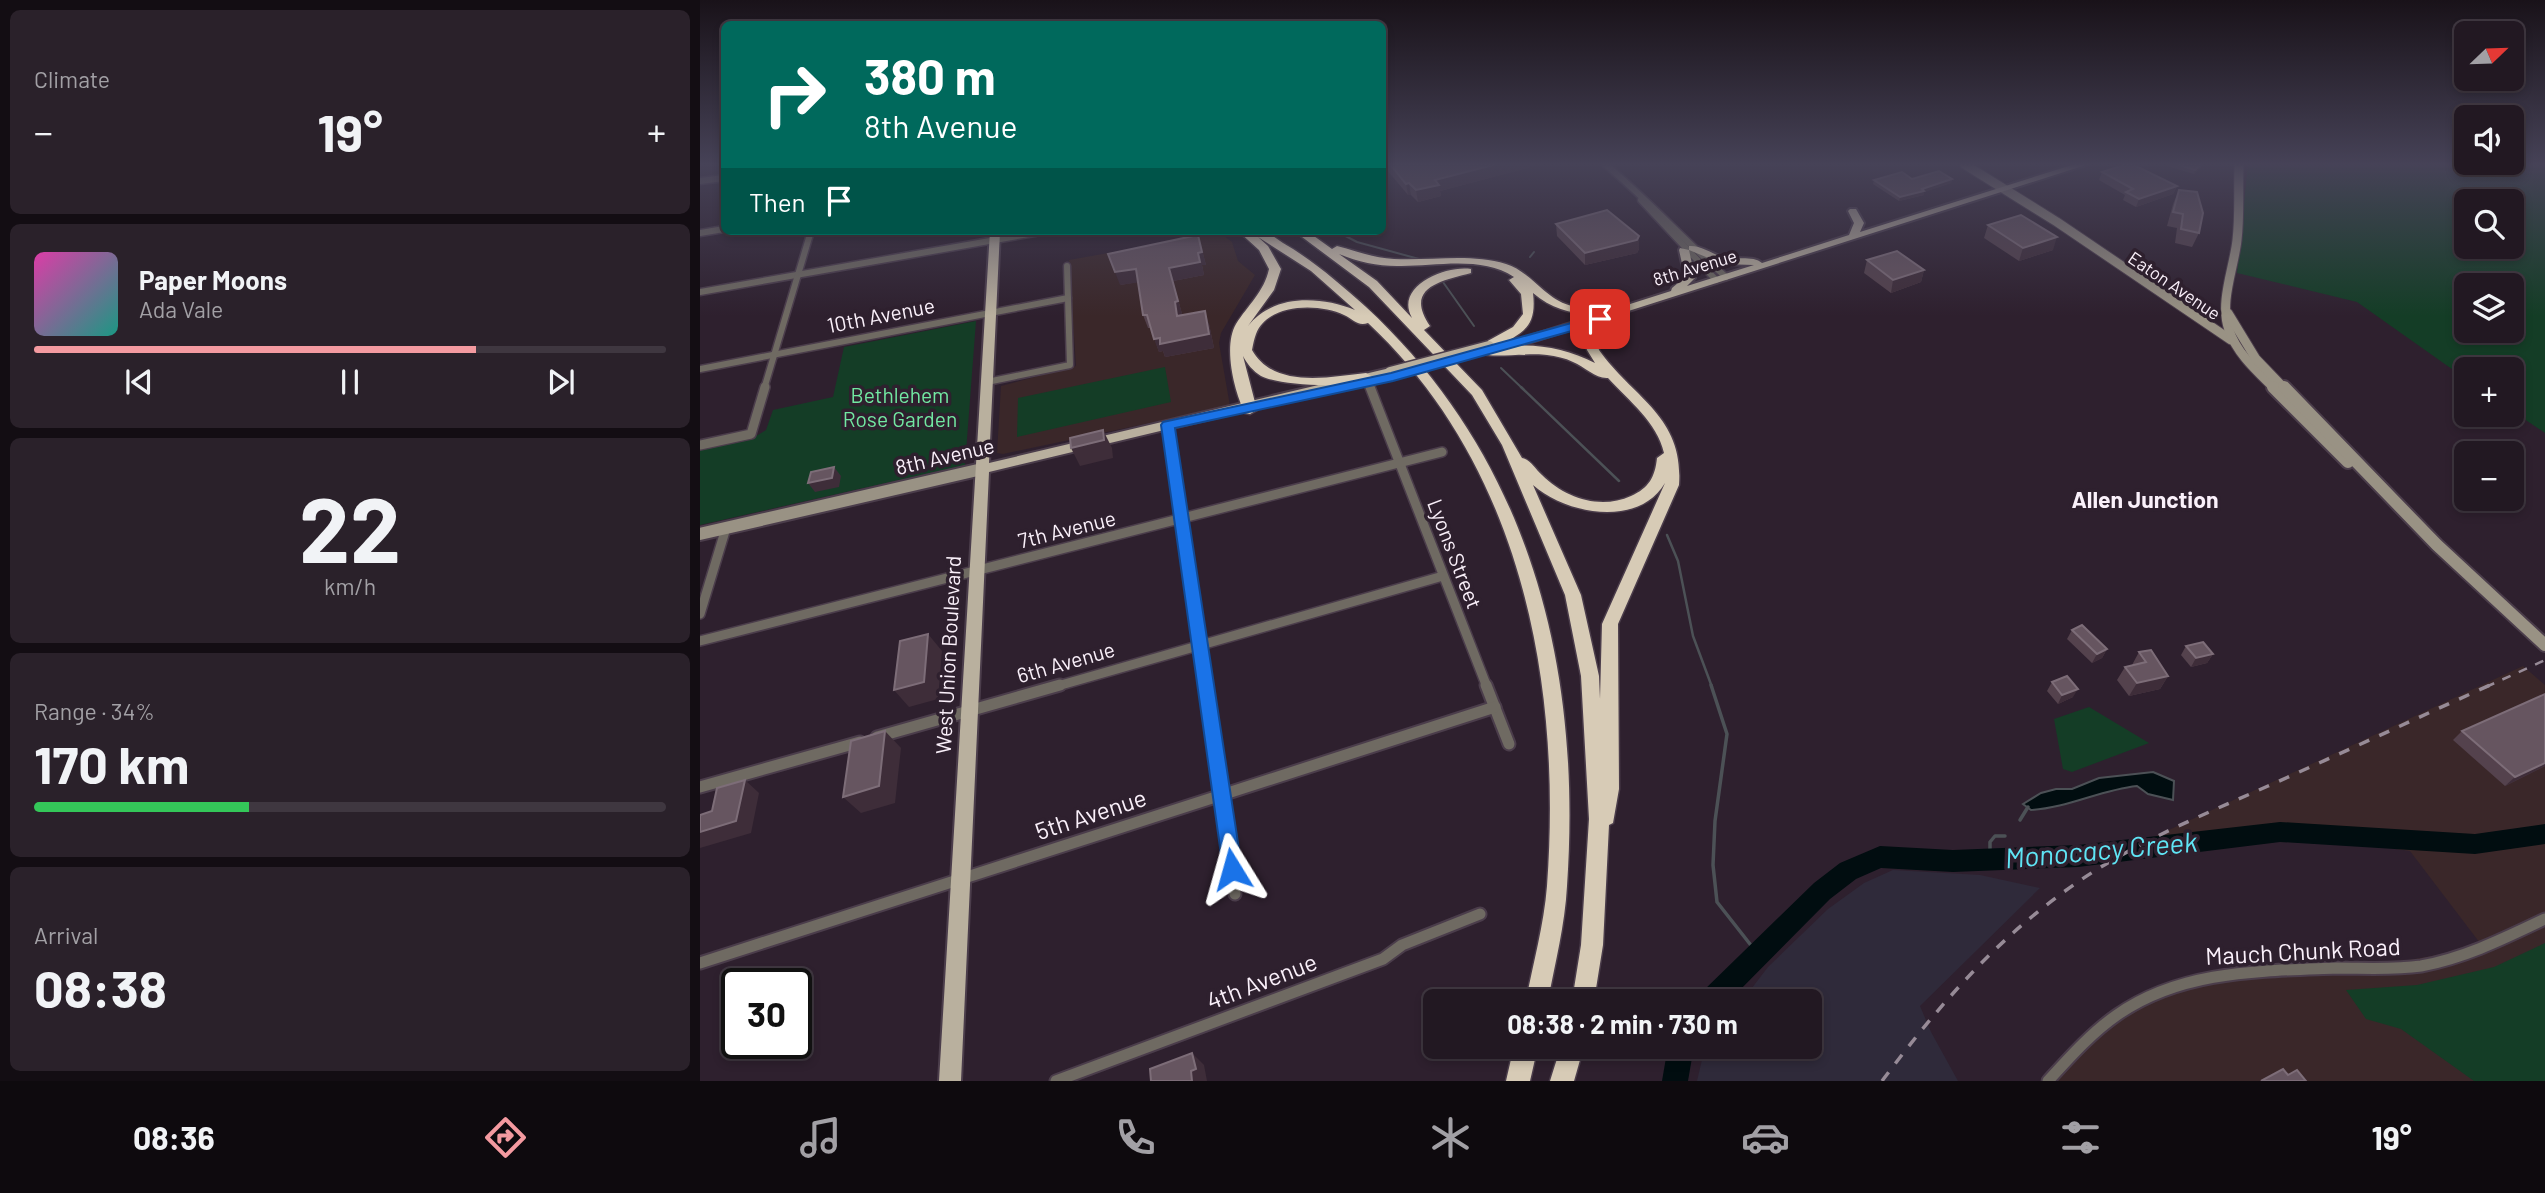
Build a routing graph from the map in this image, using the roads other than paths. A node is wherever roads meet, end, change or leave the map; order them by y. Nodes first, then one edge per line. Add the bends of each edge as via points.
1 (1656, 214) edge
2 (1855, 214) edge
3 (1926, 214) edge
4 (2037, 214) edge
5 (2040, 214) edge
6 (2238, 214) edge
7 (721, 230) edge
8 (700, 233) edge
9 (810, 235) edge
10 (1249, 235) edge
11 (1262, 235) edge
12 (1306, 235) edge
13 (1308, 235) edge
14 (994, 236) edge
15 (1853, 238) junction
16 (1689, 249) junction
17 (1779, 261) junction
18 (1067, 266) dead end
19 (799, 274) junction
20 (1721, 279) junction
21 (700, 292) edge
22 (1672, 293) junction
23 (1068, 298) junction
24 (1607, 312) junction
25 (991, 313) junction
26 (2228, 313) junction
27 (2200, 316) junction
28 (2235, 344) junction
29 (1488, 349) junction
30 (1247, 354) junction
31 (775, 355) junction
32 (2256, 359) junction
33 (700, 369) edge
34 (1460, 372) junction
35 (1367, 380) junction
36 (988, 382) junction
37 (1438, 393) junction
38 (1255, 406) junction
39 (1168, 425) junction
40 (700, 445) edge
41 (1510, 445) junction
42 (1442, 452) dead end
43 (1400, 463) junction
44 (982, 469) junction
45 (2371, 479) junction
46 (1181, 519) junction
47 (726, 528) junction
48 (700, 534) edge
49 (976, 571) junction
50 (1443, 576) junction
51 (700, 614) edge
52 (700, 641) edge
53 (1199, 645) junction
54 (2545, 645) edge
55 (1494, 707) junction
56 (969, 711) junction
57 (1509, 744) dead end
58 (700, 787) edge
59 (1221, 794) junction
60 (960, 879) junction
61 (1235, 894) dead end
62 (1595, 906) junction
63 (1480, 914) dead end
64 (2545, 919) edge
65 (700, 963) edge
66 (1539, 989) edge
67 (1585, 989) edge
68 (1523, 1059) edge
69 (1570, 1059) edge
70 (950, 1081) edge
71 (1056, 1081) edge
72 (1518, 1081) edge
73 (1564, 1081) edge
74 (2049, 1081) edge

1 - 16 street
2 - 15 main road via 1859,223
3 - 15 main road, 8th Avenue
4 - 28 street, Eaton Avenue via 2215,336
5 - 27 street, Eaton Avenue
6 - 26 main road
7 - 8 street
9 - 19 street
10 - 38 highway via 1264,248 1275,269 1270,289 1235,346
11 - 37 highway via 1322,273 1396,343
12 - 34 highway via 1373,284
13 - 24 highway via 1370,261 1502,266 1527,279 1557,305
14 - 19 street
14 - 25 main road, West Union Boulevard
15 - 17 main road, 8th Avenue
16 - 17 main road via 1723,261
16 - 20 street
16 - 22 main road via 1690,278
17 - 20 main road, 8th Avenue
18 - 23 street
19 - 21 street
19 - 31 street
20 - 22 main road, 8th Avenue
22 - 24 main road, 8th Avenue
23 - 25 street, 10th Avenue
23 - 36 street via 1070,365
24 - 29 main road, 8th Avenue
24 - 62 highway via 1589,334 1593,350 1660,425 1675,462 1672,485 1609,624 1609,789
25 - 31 street, 10th Avenue
25 - 36 main road, West Union Boulevard
26 - 27 main road via 2215,318
26 - 28 main road
26 - 32 main road
27 - 28 main road, Eaton Avenue
28 - 32 main road, Eaton Avenue
28 - 45 main road via 2326,443
29 - 34 highway via 1517,330 1529,314 1529,299 1522,285 1503,274 1479,270 1450,273 1425,284 1415,299 1416,317
29 - 35 main road, 8th Avenue
29 - 41 highway via 1540,349 1595,367 1648,426 1665,466 1656,486 1634,501 1587,506 1545,487
30 - 35 highway via 1260,369 1283,378
30 - 37 highway via 1250,333 1269,314 1300,305 1335,307 1359,318
30 - 38 highway
31 - 33 street, 10th Avenue
31 - 40 street via 751,435
32 - 45 main road
34 - 41 highway
35 - 38 main road, 8th Avenue
35 - 43 street, Lyons Street
36 - 44 main road, West Union Boulevard
37 - 66 highway via 1474,445 1528,567 1553,669 1561,779 1557,888
38 - 39 main road, 8th Avenue
39 - 44 main road, 8th Avenue
39 - 46 street
41 - 62 highway via 1565,573 1586,647 1599,819
42 - 43 street, 7th Avenue
43 - 46 street, 7th Avenue
43 - 50 street, Lyons Street
44 - 47 main road, 8th Avenue
44 - 49 main road, West Union Boulevard
45 - 54 main road
46 - 49 street, 7th Avenue
46 - 53 street
47 - 48 main road, 8th Avenue
47 - 51 street
49 - 52 street, 7th Avenue
49 - 56 main road, West Union Boulevard
50 - 53 street, 6th Avenue
50 - 55 street, Lyons Street
53 - 56 street, 6th Avenue
53 - 59 street
55 - 57 street, Lyons Street
55 - 59 street, 5th Avenue
56 - 58 street, 6th Avenue
56 - 60 main road, West Union Boulevard
59 - 60 street, 5th Avenue
59 - 61 street
60 - 65 street, 5th Avenue
60 - 70 main road, West Union Boulevard
62 - 67 highway
63 - 71 street, 4th Avenue via 1402,945 1383,959
64 - 74 street, Mauch Chunk Road via 2459,957 2424,965 2259,971 2178,982 2110,1017
68 - 72 highway
69 - 73 highway

